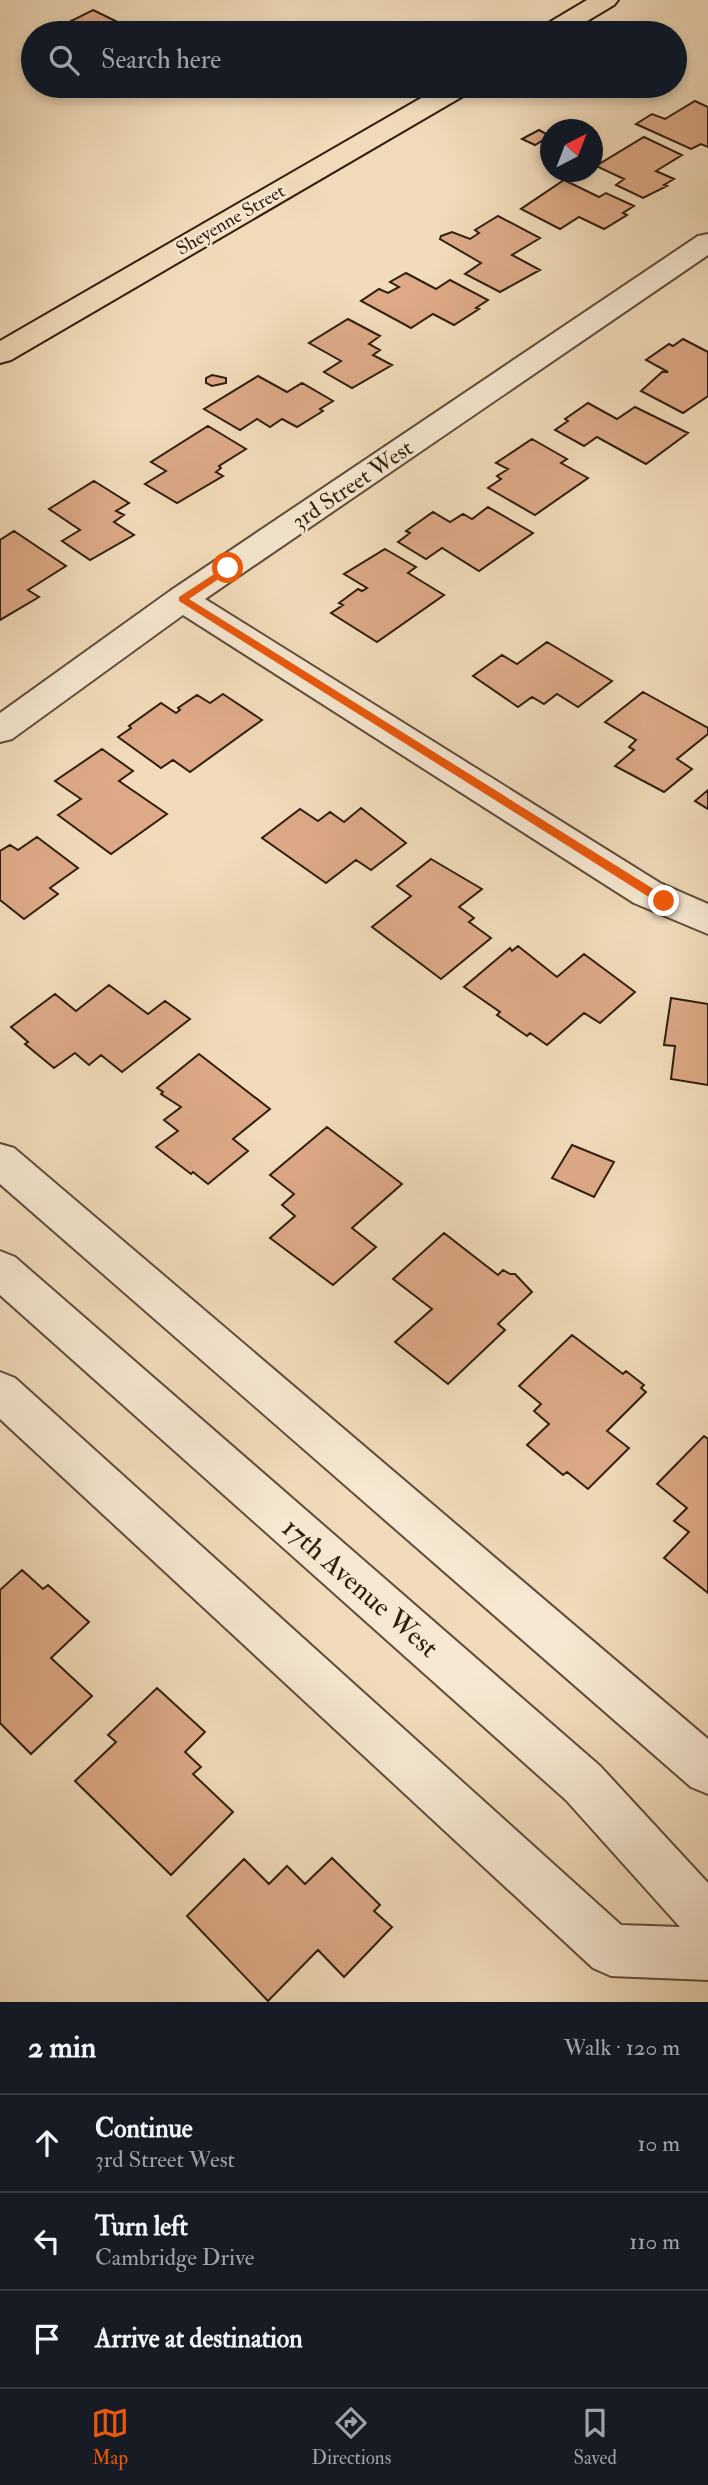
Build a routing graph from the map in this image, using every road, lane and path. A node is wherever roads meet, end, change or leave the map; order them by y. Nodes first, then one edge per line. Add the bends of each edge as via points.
1 (605, 0) edge
2 (569, 21) edge
3 (440, 98) edge
4 (708, 242) edge
5 (0, 354) edge
6 (183, 599) junction
7 (0, 730) edge
8 (708, 920) edge
9 (0, 1160) edge
10 (0, 1269) edge
11 (0, 1391) edge
12 (708, 1770) edge
13 (708, 1920) edge
14 (708, 1954) edge

1 - 2 main road
3 - 5 main road, Sheyenne Street
4 - 6 street, 3rd Street West
6 - 7 street, 3rd Street West
6 - 8 street via 648,892
9 - 12 street
10 - 13 street, 17th Avenue West via 583,1783
11 - 14 street via 611,1950

